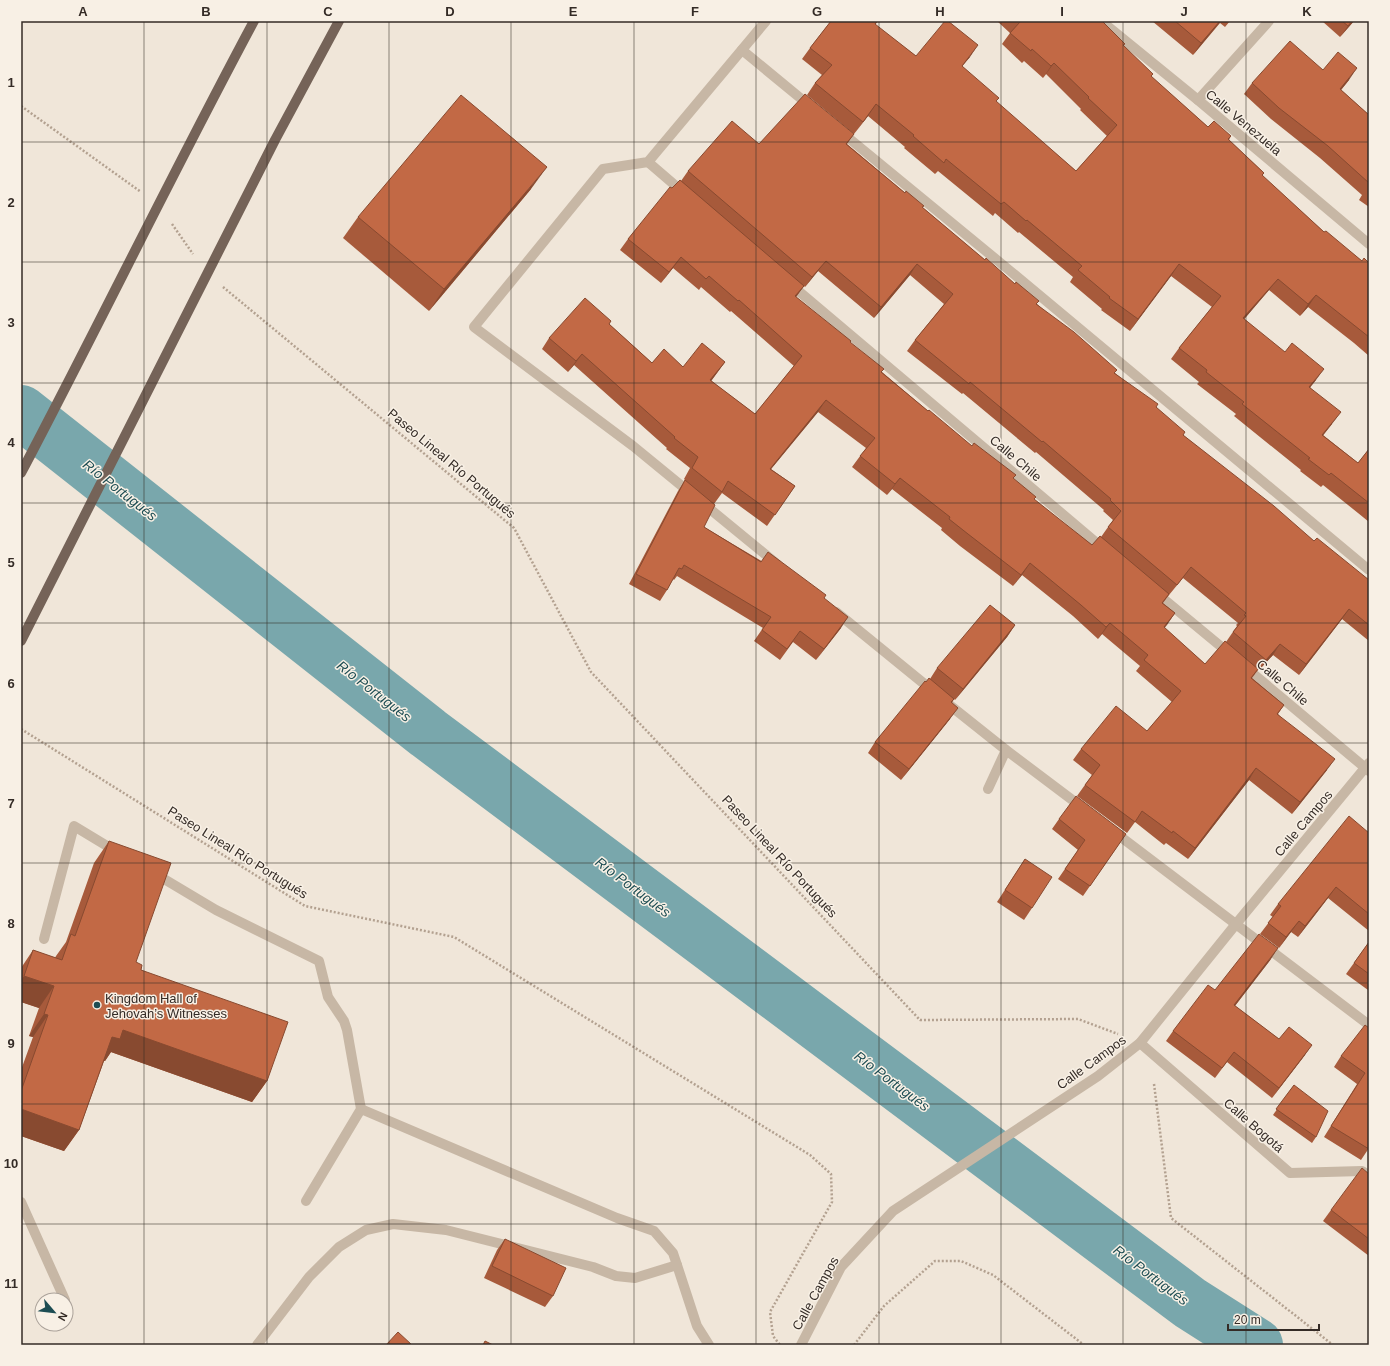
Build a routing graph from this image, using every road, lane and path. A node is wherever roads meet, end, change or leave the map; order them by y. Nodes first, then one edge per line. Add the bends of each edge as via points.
1 (254, 21) edge
2 (339, 21) edge
3 (766, 21) edge
4 (1100, 21) edge
5 (1269, 21) edge
6 (742, 50) junction
7 (1198, 100) junction
8 (21, 106) edge
9 (815, 110) edge
10 (833, 125) edge
11 (648, 162) junction
12 (690, 198) edge
13 (159, 205) junction
14 (1369, 244) edge
15 (208, 274) junction
16 (781, 275) edge
17 (21, 472) edge
18 (1114, 557) edge
19 (1369, 570) edge
20 (786, 571) edge
21 (1145, 583) edge
22 (828, 606) edge
23 (21, 641) edge
24 (21, 729) edge
25 (1006, 750) junction
26 (1368, 767) edge
27 (988, 790) dead end
28 (1093, 816) edge
29 (1105, 825) edge
30 (128, 858) edge
31 (148, 870) edge
32 (1236, 924) junction
33 (44, 939) dead end
34 (1369, 1025) edge
35 (1140, 1043) junction
36 (1152, 1078) dead end
37 (361, 1109) junction
38 (1369, 1175) edge
39 (306, 1201) dead end
40 (21, 1202) edge
41 (677, 1265) junction
42 (62, 1292) edge
43 (257, 1345) edge
44 (709, 1345) edge
45 (780, 1345) edge
46 (801, 1345) edge
47 (854, 1345) edge
48 (1084, 1345) edge
49 (1333, 1345) edge

1 - 13 main road
2 - 15 main road
3 - 6 street
4 - 7 street, Calle Venezuela
5 - 7 street
6 - 9 street
6 - 11 street
7 - 14 street, Calle Venezuela
8 - 13 path
10 - 19 street
11 - 12 street
11 - 20 street via 603,169 474,327 633,446
13 - 15 path, Paseo Lineal Río Portugués
13 - 17 main road
15 - 23 main road
15 - 35 path, Paseo Lineal Río Portugués via 514,528 592,672 920,1020 1078,1019
16 - 18 street, Calle Chile
21 - 26 street, Calle Chile
22 - 25 street
24 - 45 path, Paseo Lineal Río Portugués via 305,906 454,937 810,1155 832,1174 832,1202 770,1312 773,1336
25 - 27 street
25 - 28 street
26 - 32 street, Calle Campos
29 - 32 street
30 - 33 street via 74,826
31 - 37 street via 216,910 319,961 328,997 347,1030
32 - 34 street
32 - 35 street, Calle Campos
35 - 38 street, Calle Bogotá via 1290,1173 1362,1171
35 - 46 street, Calle Campos via 1098,1076 893,1211 841,1267
36 - 49 path via 1171,1218
37 - 39 street
37 - 41 street via 617,1218 654,1231 673,1253
40 - 42 street
41 - 43 street via 635,1278 616,1276 593,1267 446,1230 393,1224 366,1230 339,1247 309,1277
41 - 44 street via 697,1326
47 - 48 path via 884,1306 935,1261 961,1261 993,1275

